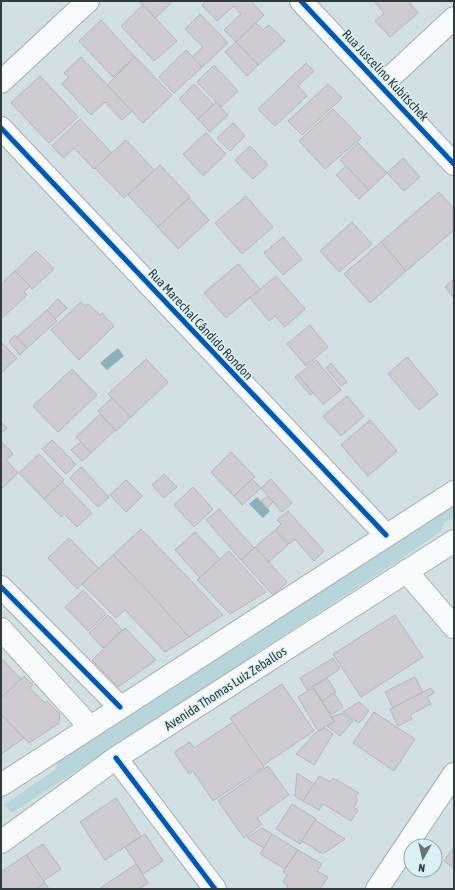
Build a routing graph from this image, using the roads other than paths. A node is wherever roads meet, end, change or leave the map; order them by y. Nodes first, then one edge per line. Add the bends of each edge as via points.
1 (88, 1) edge
2 (301, 1) edge
3 (454, 18) edge
4 (1, 82) edge
5 (381, 86) junction
6 (1, 128) edge
7 (454, 164) edge
8 (454, 492) edge
9 (386, 535) junction
10 (454, 541) edge
11 (406, 571) junction
12 (2, 591) edge
13 (454, 627) edge
14 (1, 629) edge
15 (120, 707) junction
16 (90, 727) junction
17 (116, 758) junction
18 (29, 768) junction
19 (454, 774) edge
20 (1, 785) edge
21 (1, 799) edge
22 (4, 834) edge
23 (215, 889) edge
24 (377, 889) edge

1 - 4 street
2 - 5 street, Rua Juscelino Kubitschek
3 - 5 street
5 - 7 street, Rua Juscelino Kubitschek
6 - 9 street, Rua Marechal Cândido Rondon
8 - 9 street
9 - 15 street
10 - 11 street, Avenida Thomas Luiz Zeballos
11 - 13 street
11 - 17 street, Avenida Thomas Luiz Zeballos
12 - 15 street
14 - 16 street
15 - 16 street
16 - 18 street
17 - 22 street, Avenida Thomas Luiz Zeballos
17 - 23 street
18 - 20 street
18 - 21 street
19 - 24 street

